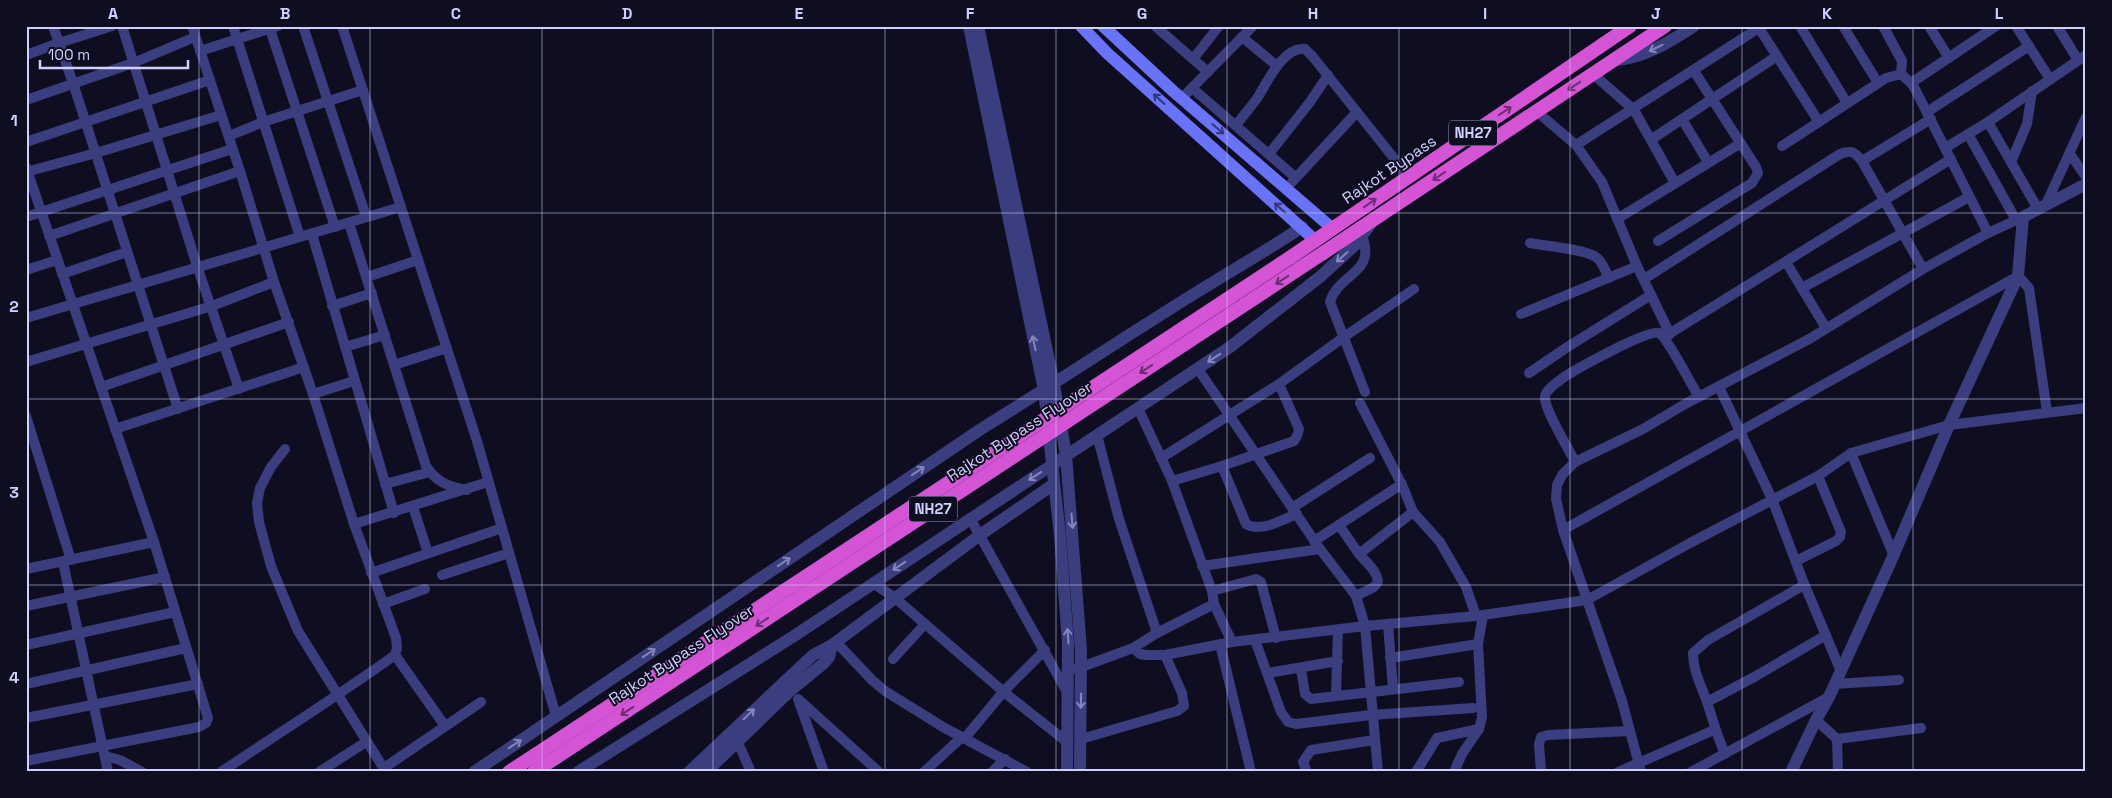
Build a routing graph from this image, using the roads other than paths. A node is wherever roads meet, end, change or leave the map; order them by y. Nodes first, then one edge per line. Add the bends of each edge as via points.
1 (53, 26) edge
2 (112, 26) edge
3 (122, 26) edge
4 (192, 26) edge
5 (232, 26) edge
6 (303, 26) edge
7 (342, 26) edge
8 (969, 26) edge
9 (978, 26) edge
10 (1081, 26) edge
11 (1103, 26) edge
12 (1155, 26) edge
13 (1220, 26) edge
14 (1253, 26) edge
15 (1630, 26) edge
16 (1665, 26) edge
17 (1694, 26) edge
18 (1800, 26) edge
19 (1843, 26) edge
20 (1928, 26) edge
21 (1996, 26) edge
22 (2057, 26) edge
23 (272, 27) edge
24 (1761, 27) edge
25 (1885, 27) edge
26 (2017, 27) edge
27 (195, 37) junction
28 (1242, 37) junction
29 (237, 40) junction
30 (59, 42) junction
31 (2029, 46) junction
32 (200, 52) junction
33 (26, 56) edge
34 (1777, 56) junction
35 (1949, 58) junction
36 (2082, 58) edge
37 (1193, 59) junction
38 (1615, 60) junction
39 (133, 63) junction
40 (1277, 66) junction
41 (1694, 71) junction
42 (1208, 72) junction
43 (1593, 74) junction
44 (1901, 74) junction
45 (1328, 75) junction
46 (2050, 79) junction
47 (210, 80) junction
48 (73, 83) junction
49 (1911, 83) junction
50 (1878, 84) junction
51 (1192, 88) junction
52 (363, 90) junction
53 (2032, 91) junction
54 (1182, 98) junction
55 (26, 100) edge
56 (1714, 100) junction
57 (146, 102) junction
58 (328, 102) junction
59 (1848, 103) junction
60 (1634, 110) junction
61 (297, 111) junction
62 (1357, 112) junction
63 (1536, 112) junction
64 (221, 115) junction
65 (1929, 115) junction
66 (2086, 117) edge
67 (1682, 119) junction
68 (86, 121) junction
69 (263, 122) junction
70 (1819, 122) junction
71 (1988, 122) junction
72 (1236, 125) junction
73 (156, 134) junction
74 (1968, 134) junction
75 (228, 136) junction
76 (1652, 140) junction
77 (26, 142) edge
78 (1741, 143) junction
79 (1576, 146) junction
80 (1782, 146) dead end
81 (1945, 148) junction
82 (232, 149) junction
83 (96, 153) junction
84 (1269, 154) junction
85 (2070, 154) junction
86 (1951, 159) junction
87 (1862, 160) junction
88 (1708, 162) junction
89 (2011, 162) junction
90 (27, 170) edge
91 (167, 171) junction
92 (240, 171) junction
93 (1295, 177) junction
94 (1409, 177) junction
95 (2086, 177) edge
96 (1676, 183) junction
97 (2086, 184) edge
98 (1287, 188) junction
99 (108, 189) junction
100 (174, 194) junction
101 (1970, 197) junction
102 (1884, 201) junction
103 (2042, 206) junction
104 (401, 207) junction
105 (40, 213) junction
106 (116, 215) junction
107 (366, 216) junction
108 (26, 217) edge
109 (2020, 218) junction
110 (1617, 219) junction
111 (1373, 220) junction
112 (349, 223) junction
113 (334, 227) junction
114 (1302, 227) junction
115 (1333, 229) junction
116 (1988, 232) junction
117 (312, 234) junction
118 (1902, 234) junction
119 (49, 236) junction
120 (1362, 236) junction
121 (300, 237) junction
122 (1658, 240) dead end
123 (1316, 241) junction
124 (1530, 243) dead end
125 (264, 246) junction
126 (128, 252) junction
127 (57, 260) junction
128 (418, 260) junction
129 (1786, 262) junction
130 (198, 266) junction
131 (1636, 266) junction
132 (1923, 269) junction
133 (26, 270) edge
134 (62, 274) junction
135 (2018, 276) junction
136 (367, 277) junction
137 (1609, 278) junction
138 (1644, 279) junction
139 (274, 282) junction
140 (138, 286) junction
141 (1802, 288) junction
142 (1414, 289) dead end
143 (372, 293) junction
144 (1651, 295) junction
145 (72, 305) junction
146 (212, 306) junction
147 (332, 306) junction
148 (1520, 314) dead end
149 (26, 318) edge
150 (289, 322) junction
151 (152, 325) junction
152 (1826, 328) junction
153 (385, 335) junction
154 (1667, 335) junction
155 (1344, 337) junction
156 (86, 344) junction
157 (224, 344) junction
158 (345, 347) junction
159 (447, 348) junction
160 (26, 362) edge
161 (164, 365) junction
162 (394, 365) junction
163 (304, 367) junction
164 (1198, 369) junction
165 (1529, 372) dead end
166 (354, 381) junction
167 (1279, 384) junction
168 (101, 387) junction
169 (1049, 387) junction
170 (1719, 387) junction
171 (239, 389) junction
172 (1365, 392) dead end
173 (314, 394) junction
174 (1699, 397) junction
175 (1360, 403) dead end
176 (178, 408) junction
177 (1138, 408) junction
178 (2086, 408) edge
179 (2047, 412) junction
180 (1230, 415) junction
181 (26, 416) edge
182 (1949, 425) junction
183 (115, 429) junction
184 (1740, 432) junction
185 (1097, 435) junction
186 (285, 449) dead end
187 (1851, 452) junction
188 (1256, 454) junction
189 (1066, 455) junction
190 (1162, 458) junction
191 (1370, 458) dead end
192 (1575, 462) junction
193 (1052, 465) junction
194 (1222, 466) junction
195 (430, 472) junction
196 (1818, 476) junction
197 (1172, 481) junction
198 (488, 482) junction
199 (385, 484) junction
200 (1054, 484) junction
201 (1402, 484) junction
202 (467, 490) junction
203 (1772, 499) junction
204 (413, 507) junction
205 (1295, 511) junction
206 (1413, 512) junction
207 (394, 513) junction
208 (970, 518) junction
209 (354, 524) junction
210 (1339, 525) junction
211 (502, 528) junction
212 (1563, 530) junction
213 (980, 535) junction
214 (154, 542) junction
215 (1317, 545) junction
216 (428, 553) junction
217 (509, 553) junction
218 (1359, 554) junction
219 (1894, 556) junction
220 (67, 561) junction
221 (1796, 561) junction
222 (1202, 566) junction
223 (26, 569) edge
224 (370, 573) junction
225 (442, 575) dead end
226 (164, 577) junction
227 (873, 583) junction
228 (1804, 585) junction
229 (425, 589) dead end
230 (1212, 591) junction
231 (70, 596) junction
232 (1356, 596) junction
233 (894, 598) junction
234 (1588, 600) junction
235 (382, 604) junction
236 (1214, 604) junction
237 (26, 606) edge
238 (175, 612) junction
239 (1483, 615) junction
240 (925, 624) junction
241 (1388, 624) junction
242 (1364, 626) junction
243 (1338, 630) junction
244 (1157, 633) junction
245 (78, 634) junction
246 (1826, 636) junction
247 (1276, 638) junction
248 (1255, 640) junction
249 (1232, 642) junction
250 (834, 643) junction
251 (26, 644) edge
252 (1220, 644) junction
253 (1478, 644) junction
254 (186, 648) junction
255 (1133, 648) junction
256 (1045, 650) junction
257 (395, 655) junction
258 (1165, 655) junction
259 (1390, 658) junction
260 (893, 659) dead end
261 (1338, 661) junction
262 (1081, 667) junction
263 (1301, 669) junction
264 (1840, 669) junction
265 (86, 671) junction
266 (1068, 672) junction
267 (1268, 674) junction
268 (1899, 680) dead end
269 (1459, 682) dead end
270 (26, 684) edge
271 (198, 684) junction
272 (1834, 684) junction
273 (791, 690) junction
274 (1392, 690) junction
275 (1004, 691) junction
276 (1369, 692) junction
277 (1069, 695) junction
278 (1336, 695) junction
279 (339, 696) junction
280 (1829, 697) junction
281 (481, 702) dead end
282 (1707, 702) junction
283 (93, 706) junction
284 (1473, 708) dead end
285 (1371, 715) junction
286 (556, 716) junction
287 (26, 718) edge
288 (1816, 720) junction
289 (445, 726) junction
290 (1921, 728) dead end
291 (1479, 730) junction
292 (1714, 730) junction
293 (1630, 731) junction
294 (735, 736) junction
295 (964, 737) junction
296 (1081, 739) junction
297 (1837, 739) junction
298 (1374, 740) junction
299 (366, 742) junction
300 (1067, 742) junction
301 (103, 744) junction
302 (1725, 754) junction
303 (105, 756) junction
304 (1005, 759) junction
305 (26, 761) edge
306 (537, 764) edge
307 (1640, 768) edge
308 (385, 770) edge
309 (108, 772) edge
310 (142, 772) edge
311 (221, 772) edge
312 (319, 772) edge
313 (474, 772) edge
314 (509, 772) edge
315 (578, 772) edge
316 (688, 772) edge
317 (706, 772) edge
318 (751, 772) edge
319 (824, 772) edge
320 (879, 772) edge
321 (924, 772) edge
322 (992, 772) edge
323 (1027, 772) edge
324 (1067, 772) edge
325 (1080, 772) edge
326 (1251, 772) edge
327 (1307, 772) edge
328 (1378, 772) edge
329 (1416, 772) edge
330 (1454, 772) edge
331 (1541, 772) edge
332 (1618, 772) edge
333 (1691, 772) edge
334 (1791, 772) edge
335 (1838, 772) edge

1 - 30 street
2 - 30 street
3 - 39 street
4 - 27 street
5 - 29 street
6 - 58 street
7 - 52 street
169 -> 8 street
9 - 169 street
114 -> 10 main road
11 - 54 main road
12 - 37 street
13 - 37 street
14 - 28 street
94 -> 15 highway, Rajkot Bypass / NH27
16 - 38 highway, NH27
17 -> 38 street via 1657,48
18 - 59 street
19 - 50 street
20 - 35 street
21 - 35 street
22 - 36 street
23 - 29 street
23 - 61 street
24 - 34 street
24 - 41 street
25 - 44 street via 1902,61
26 - 31 street
27 - 32 street
27 - 39 street
28 - 40 street
28 - 42 street
29 - 32 street
29 - 69 street
30 - 33 street
30 - 48 street
31 - 46 street
31 - 65 street
32 - 47 street
34 - 56 street
34 - 70 street
35 - 49 street
36 - 46 street
37 - 42 street
38 - 43 highway, Rajkot Bypass / NH27
39 - 48 street
39 - 57 street
40 - 45 street via 1293,51 1305,49
40 - 72 street
41 - 56 street
41 - 60 street
42 - 51 street
43 - 60 street
43 -> 63 highway, Rajkot Bypass / NH27
44 - 49 street
44 - 50 street
45 - 62 street
45 - 84 street
46 - 53 street
47 - 57 street
47 - 64 street
48 - 55 street
48 - 68 street
49 - 65 street
50 - 59 street
51 - 54 street
51 - 72 street
52 - 58 street
52 - 104 street
53 - 71 street
53 - 89 street via 2027,124
54 -> 98 main road
56 - 67 street
56 - 78 street
57 - 68 street
57 - 73 street
58 - 61 street
58 - 107 street
59 - 70 street
60 - 76 street
60 - 79 street
61 - 69 street
61 - 113 street
62 - 93 street
62 - 94 street
63 - 79 street
63 -> 111 highway, Rajkot Bypass / NH27
64 - 73 street
64 - 75 street
65 - 81 street
65 - 87 street
66 - 85 street
67 - 76 street
67 - 88 street
68 - 77 street
68 - 83 street
69 - 75 street
69 - 121 street
70 - 80 street
71 - 74 street
71 - 89 street
72 - 84 street
73 - 83 street
73 - 91 street
74 - 81 street
74 - 109 street
75 - 82 street
76 - 96 street
78 - 88 street
78 - 122 street via 1758,173 1752,183
79 - 110 street via 1602,182
81 - 86 street
82 - 91 street
82 - 92 street
83 - 90 street
83 - 99 street
84 - 93 street
85 - 95 street
85 - 103 street
86 - 101 street
86 - 102 street
87 - 102 street
87 - 138 street via 1849,150 1840,154
88 - 96 street
89 - 103 street
90 - 105 street
91 - 99 street
91 - 100 street
92 - 100 street
92 - 125 street
93 - 98 street
115 -> 94 highway, Rajkot Bypass / NH27
96 - 110 street
97 - 103 street
98 - 115 main road
99 - 105 street
99 - 106 street
100 - 106 street
100 - 130 street
101 - 116 street
101 - 118 street
102 - 118 street
102 - 129 street
103 - 109 street
104 - 107 street
104 - 128 street
105 - 108 street
105 - 119 street
106 - 119 street
106 - 126 street
107 - 112 street
109 - 116 street
109 - 135 street
110 - 131 street
111 - 120 street
111 -> 306 highway, Rajkot Bypass Flyover / NH27, bridge
112 - 113 street
112 - 136 street
113 - 117 street
114 - 123 main road
114 - 169 street
115 - 123 highway, Rajkot Bypass / NH27
116 - 132 street
117 - 121 street
117 - 147 street
118 - 132 street
118 - 141 street
119 - 127 street
120 - 155 street via 1366,258 1330,302
120 -> 164 street via 1321,276
121 - 125 street
123 - 306 highway, Rajkot Bypass Flyover / NH27, bridge
124 - 137 street via 1588,253 1601,262
125 - 130 street
125 - 139 street
126 - 134 street
126 - 140 street
127 - 133 street
127 - 134 street
128 - 136 street
128 - 159 street
129 - 141 street
129 - 154 street
130 - 140 street
130 - 146 street
131 - 137 street
131 - 138 street
132 - 152 street
134 - 145 street
135 - 179 street via 2029,288
135 - 182 street
135 - 184 street
136 - 143 street
137 - 148 street
138 - 144 street
139 - 146 street
139 - 150 street
140 - 145 street
140 - 151 street
141 - 152 street
142 - 155 street
143 - 147 street
143 - 153 street
144 - 154 street
144 - 165 street
145 - 149 street
145 - 156 street
146 - 151 street
146 - 157 street
147 - 158 street
150 - 157 street
150 - 163 street
151 - 156 street
151 - 161 street
152 - 170 street
153 - 158 street
153 - 162 street
154 - 174 street
154 - 192 street via 1653,332 1643,335 1561,379 1548,390 1545,398 1547,408
155 - 167 street
155 - 172 street
156 - 160 street
156 - 168 street
157 - 161 street
157 - 171 street
158 - 166 street
159 - 162 street
159 - 198 street
161 - 168 street
161 - 176 street
162 - 195 street
163 - 171 street
163 - 173 street
164 - 177 street
164 - 180 street
166 - 173 street
166 - 199 street
167 - 180 street
167 - 188 street via 1299,429 1298,436 1287,444
168 - 183 street
169 - 189 street
169 - 193 street
286 -> 169 street via 981,428
170 - 174 street
170 - 184 street
171 - 176 street
173 - 209 street
174 - 192 street
175 - 201 street
176 - 183 street
177 - 185 street
177 - 190 street
178 - 179 street
179 - 182 street
180 - 188 street
180 - 190 street
181 - 220 street
182 - 187 street
182 - 219 street
183 - 214 street
184 - 203 street
184 - 212 street
185 - 189 street
185 - 244 street via 1119,519
186 - 279 street via 260,488 257,503 259,522 271,566 298,631
187 - 196 street
187 - 219 street
188 - 194 street
188 - 205 street
189 - 193 street
189 -> 262 street
190 - 197 street
191 - 205 street
192 - 212 street via 1556,485
193 - 200 street
193 -> 208 street
194 - 197 street
194 - 205 street via 1246,524 1262,528
195 - 199 street
195 - 202 street via 448,486
196 - 203 street
196 - 221 street via 1842,532 1840,537
197 - 222 street
198 - 202 street
198 - 211 street
199 - 207 street
200 - 213 street
266 -> 200 street
201 - 206 street
201 - 210 street
202 - 204 street
203 - 221 street
203 - 234 street
204 - 207 street
204 - 216 street
205 - 215 street
206 - 218 street
206 - 239 street via 1440,542
207 - 209 street
208 - 213 street
208 -> 227 street
209 - 224 street
210 - 215 street
210 - 218 street
211 - 216 street
211 - 217 street
212 - 234 street
213 - 233 street
213 - 256 street
214 - 220 street
214 - 226 street
215 - 222 street
215 - 232 street
216 - 224 street
217 - 225 street
217 - 286 street
218 - 232 street via 1374,570 1378,582
219 - 264 street
220 - 223 street
220 - 231 street
221 - 228 street
222 - 230 street
224 - 235 street
226 - 231 street
226 - 238 street
227 - 233 street
227 - 315 street
228 - 246 street
228 - 282 street via 1708,640 1693,653 1693,667
229 - 235 street
230 - 236 street
230 - 247 street via 1256,578 1261,582
231 - 237 street
231 - 245 street
232 - 242 street
233 - 240 street
233 - 250 street
234 - 239 street
234 - 293 street
235 - 257 street via 396,638
236 - 244 street
236 - 249 street
238 - 245 street
238 - 254 street
239 - 241 street
239 - 253 street
240 - 260 street
240 - 275 street
241 - 242 street
241 - 259 street
242 - 243 street
242 - 276 street
243 - 247 street
243 - 261 street
244 - 255 street
245 - 251 street
245 - 265 street
246 - 264 street
246 - 282 street
247 - 248 street
248 - 249 street
248 - 267 street
249 - 252 street
250 - 273 street via 826,660
250 - 295 street via 885,691
252 - 258 street
252 - 326 street
253 - 259 street
253 - 291 street via 1482,717
254 - 265 street
254 - 271 street
255 - 258 street via 1140,654
255 - 262 street
256 - 275 street
256 - 277 street
257 - 279 street
257 - 289 street
258 - 296 street via 1182,693 1184,706 1178,711
259 - 274 street
261 - 263 street
261 - 278 street
262 - 266 street
262 -> 296 street
263 - 267 street
263 - 278 street via 1303,689 1308,698
264 - 272 street
265 - 270 street
265 - 283 street
266 - 277 street
267 - 285 street via 1281,712 1288,722 1296,724
268 - 272 street
269 - 274 street
271 - 283 street
271 - 301 street via 208,718 206,723 199,727
272 - 280 street
273 - 294 street
273 - 319 street
273 - 320 street
274 - 276 street
275 - 295 street
275 - 300 street
276 - 278 street
276 - 285 street
277 - 300 street
279 - 299 street
279 - 311 street
280 - 288 street
280 - 302 street
281 - 289 street
282 - 292 street
283 - 287 street
283 - 301 street
284 - 285 street
285 - 298 street
313 -> 286 street
288 - 297 street
288 - 334 street
289 - 308 street
290 - 297 street
291 - 329 street via 1437,738
291 - 330 street
292 - 302 street
292 - 307 street
293 - 307 street
293 - 331 street via 1548,734 1541,737
294 - 316 street
294 - 317 street
294 - 318 street
295 - 304 street
295 - 321 street
296 - 325 street
297 - 335 street
298 - 327 street via 1311,750 1302,762
298 - 328 street
299 - 308 street
299 - 312 street
300 - 324 street
301 - 303 street
301 - 305 street
302 - 333 street
303 - 309 street
303 - 310 street
304 - 322 street
304 - 323 street
306 - 314 highway, Rajkot Bypass Flyover / NH27
307 - 332 street

